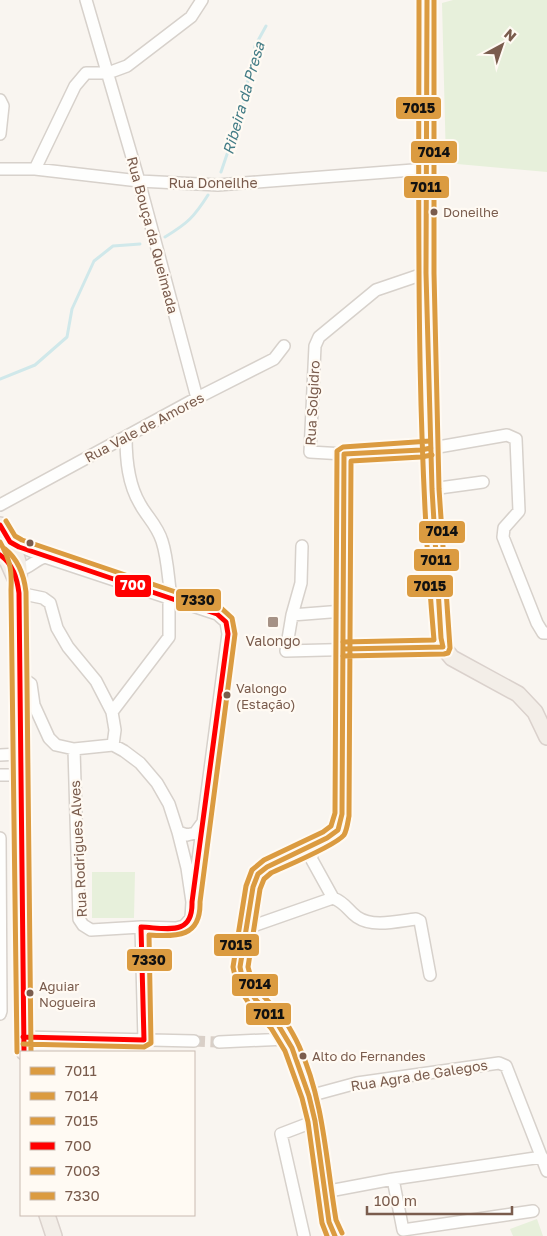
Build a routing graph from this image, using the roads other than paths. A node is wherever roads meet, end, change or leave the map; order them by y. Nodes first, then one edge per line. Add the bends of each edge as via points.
1 (86, 0) edge
2 (202, 0) edge
3 (427, 0) edge
4 (108, 72) junction
5 (0, 100) edge
6 (0, 134) edge
7 (0, 169) edge
8 (35, 169) junction
9 (426, 169) junction
10 (139, 181) junction
11 (426, 273) junction
12 (284, 346) dead end
13 (197, 398) junction
14 (126, 437) junction
15 (431, 448) junction
16 (344, 454) junction
17 (483, 482) dead end
18 (432, 489) junction
19 (1, 507) edge
20 (2, 532) edge
21 (302, 546) dead end
22 (0, 555) edge
23 (24, 573) junction
24 (169, 597) junction
25 (343, 611) junction
26 (292, 615) junction
27 (547, 633) edge
28 (443, 647) junction
29 (343, 650) junction
30 (20, 677) junction
31 (112, 712) junction
32 (547, 737) edge
33 (113, 745) junction
34 (74, 749) junction
35 (20, 754) junction
36 (0, 755) edge
37 (0, 775) edge
38 (21, 775) junction
39 (203, 822) junction
40 (178, 832) junction
41 (0, 838) edge
42 (311, 847) junction
43 (333, 898) junction
44 (192, 902) junction
45 (141, 927) junction
46 (247, 928) junction
47 (430, 975) dead end
48 (0, 1012) edge
49 (24, 1012) junction
50 (287, 1039) junction
51 (144, 1040) junction
52 (194, 1042) tunnel mouth
53 (219, 1042) tunnel mouth
54 (24, 1045) edge
55 (309, 1096) junction
56 (315, 1121) junction
57 (542, 1157) junction
58 (547, 1171) edge
59 (392, 1179) junction
60 (324, 1192) junction
61 (533, 1211) dead end
62 (47, 1216) edge
63 (54, 1236) edge
64 (304, 1236) edge
65 (335, 1236) edge

1 - 4 street, Rua Bouça da Queimada
2 - 4 street via 191,17 126,66
3 - 9 main road
4 - 8 street via 86,73 75,86
4 - 10 street, Rua Bouça da Queimada
5 - 6 street via 3,106
7 - 8 street, Rua Doneilhe
8 - 10 street, Rua Doneilhe
9 - 10 street, Rua Doneilhe via 218,185
9 - 11 main road
10 - 13 street, Rua Bouça da Queimada
11 - 15 main road
11 - 16 street, Rua Solgidro via 376,290 320,337 315,346 310,452
12 - 13 street, Rua Vale de Amores via 274,359
13 - 14 street, Rua Vale de Amores
14 - 19 street, Rua Vale de Amores
14 - 24 street via 129,475 140,504 154,522 162,541
15 - 16 street
15 - 18 main road
15 - 27 street via 507,435 516,439 519,511 504,528 503,537 537,623 543,633
16 - 25 street
17 - 18 street
18 - 28 main road
20 - 23 street
20 - 23 main road
21 - 26 street via 301,583
22 - 23 main road
23 - 24 street via 45,557
23 - 30 main road
23 - 31 street via 50,603 57,628 68,648 96,681
24 - 31 street via 170,637
24 - 39 street, Rua Rodrigues Alves via 217,614 226,622 228,634
25 - 26 street
25 - 29 street
26 - 29 street via 286,650
28 - 29 street
28 - 32 main road via 452,658 518,694 535,712
29 - 42 street via 342,814 338,830
30 - 34 street via 31,684 34,705 49,738 56,745
30 - 35 main road
31 - 33 street
33 - 34 street
33 - 40 street via 140,763 158,783
34 - 45 street, Rua Rodrigues Alves via 79,919 91,930
35 - 36 street
35 - 38 main road
37 - 38 street
38 - 49 main road
39 - 40 street via 195,833
39 - 44 street, Rua Rodrigues Alves
40 - 44 street
41 - 48 street
42 - 43 street via 312,860
42 - 46 street via 258,874
43 - 46 street
43 - 47 street via 342,901 356,917 367,922 420,921
44 - 45 street, Rua Rodrigues Alves via 192,918 184,926
45 - 51 street
46 - 50 street via 240,967 243,981
48 - 49 street
49 - 54 main road
50 - 53 street
50 - 55 street
51 - 52 street
51 - 54 street
55 - 56 street
55 - 57 street, Rua Agra de Galegos via 357,1083 499,1063 506,1066
56 - 60 street
56 - 64 street via 281,1134
57 - 58 street, Rua Agra de Galegos
57 - 59 street
59 - 60 street
59 - 61 street via 403,1230
60 - 65 street
62 - 63 main road

